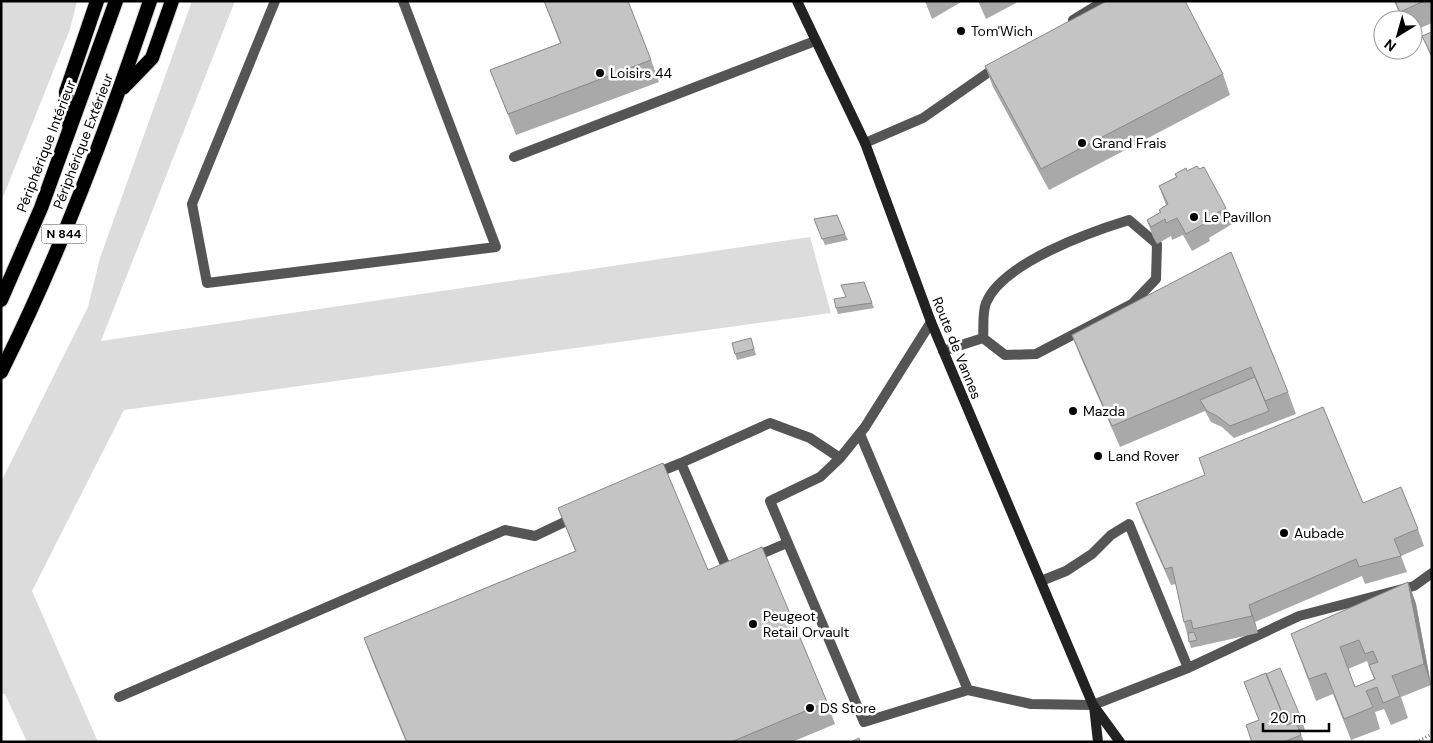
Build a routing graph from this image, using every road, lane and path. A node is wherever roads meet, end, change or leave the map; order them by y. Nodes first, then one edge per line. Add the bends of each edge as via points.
1 (97, 1) edge
2 (116, 1) edge
3 (150, 1) edge
4 (172, 1) edge
5 (275, 1) edge
6 (403, 1) edge
7 (797, 1) edge
8 (1104, 1) edge
9 (1065, 25) edge
10 (815, 41) junction
11 (1009, 58) edge
12 (119, 93) junction
13 (70, 130) junction
14 (864, 143) junction
15 (514, 157) dead end
16 (1, 300) edge
17 (931, 322) junction
18 (983, 338) junction
19 (943, 351) junction
20 (1, 372) edge
21 (860, 434) junction
22 (840, 458) junction
23 (681, 463) junction
24 (645, 478) edge
25 (588, 512) edge
26 (787, 543) junction
27 (1432, 573) edge
28 (1040, 581) junction
29 (1188, 668) junction
30 (968, 690) junction
31 (119, 698) dead end
32 (1093, 705) junction
33 (1432, 734) edge
34 (1098, 742) edge
35 (1120, 742) edge
36 (1416, 742) edge

1 - 13 highway via 66,92
2 - 13 highway, Périphérique Intérieur / N 844
3 - 12 highway, Périphérique Extérieur / N 844
4 - 12 highway via 152,58
5 - 6 street via 192,204 207,283 496,247
7 - 10 main road, Route de Vannes
8 - 9 street
10 - 14 main road, Route de Vannes
10 - 15 street
11 - 14 street via 923,118
12 - 20 highway, Périphérique Extérieur / N 844 via 47,275
13 - 16 highway, Périphérique Intérieur / N 844
14 - 17 main road, Route de Vannes
17 - 19 main road, Route de Vannes
17 - 21 street
18 - 18 street via 1005,355 1036,354 1132,304 1156,280 1157,244 1129,220 1086,233 1031,261 1000,281 986,304
18 - 19 street
19 - 28 main road, Route de Vannes
21 - 22 street
21 - 30 street
22 - 23 street via 810,438 770,423
22 - 26 street via 820,477 770,501
23 - 24 street
23 - 26 street via 727,569
25 - 31 street via 535,536 505,530
26 - 30 street via 864,722
27 - 29 street via 1414,586 1300,616
28 - 29 street via 1066,571 1092,554 1111,534 1129,524
28 - 32 main road, Route de Vannes
29 - 32 street
30 - 32 street via 1032,704
32 - 34 main road, Route de Vannes
32 - 35 main road, Route de Vannes
33 - 36 path

